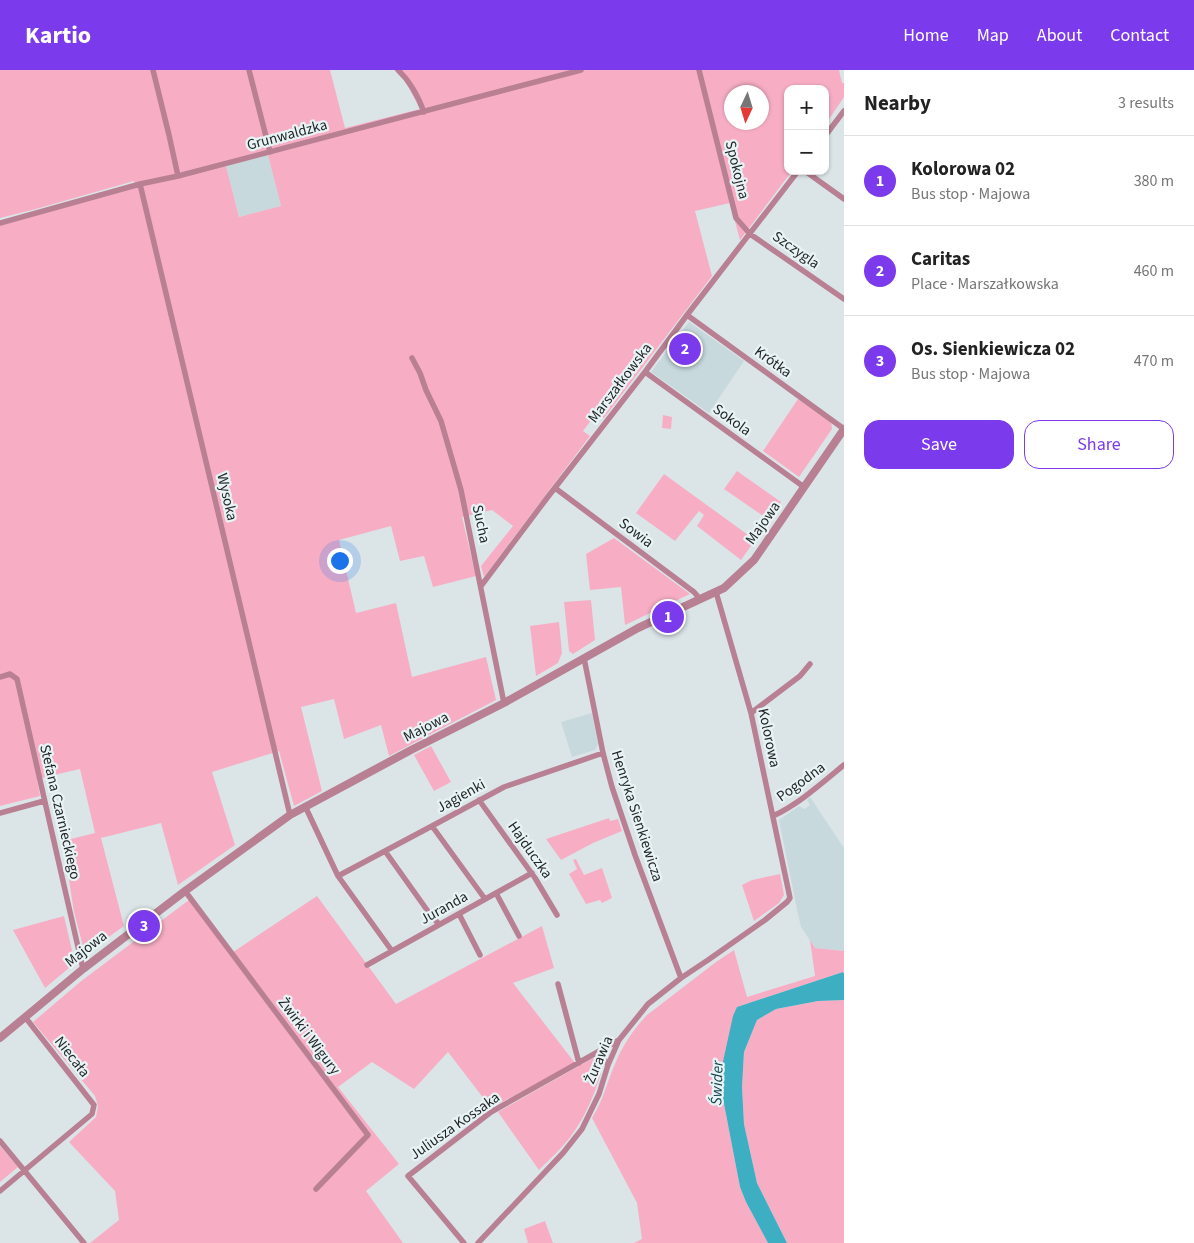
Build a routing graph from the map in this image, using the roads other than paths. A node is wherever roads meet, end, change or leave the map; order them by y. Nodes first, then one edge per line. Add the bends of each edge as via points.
1 (154, 70) edge
2 (248, 70) edge
3 (398, 70) edge
4 (581, 70) edge
5 (699, 70) edge
6 (844, 111) edge
7 (424, 112) junction
8 (829, 131) edge
9 (270, 152) junction
10 (795, 175) edge
11 (811, 175) edge
12 (178, 176) junction
13 (140, 184) junction
14 (844, 198) edge
15 (736, 218) joint
16 (0, 223) edge
17 (750, 234) junction
18 (844, 299) edge
19 (687, 315) junction
20 (412, 358) dead end
21 (646, 372) junction
22 (844, 429) edge
23 (804, 487) junction
24 (555, 488) junction
25 (481, 586) junction
26 (716, 592) junction
27 (700, 599) junction
28 (584, 658) junction
29 (810, 664) dead end
30 (0, 677) edge
31 (504, 703) junction
32 (751, 713) junction
33 (603, 753) junction
34 (844, 765) edge
35 (479, 800) junction
36 (44, 801) junction
37 (305, 806) junction
38 (0, 813) edge
39 (290, 815) junction
40 (773, 816) junction
41 (432, 826) junction
42 (386, 851) junction
43 (532, 873) junction
44 (338, 876) junction
45 (185, 891) junction
46 (789, 892) joint
47 (496, 893) junction
48 (485, 899) junction
49 (460, 914) junction
50 (557, 915) dead end
51 (439, 924) junction
52 (519, 936) dead end
53 (392, 950) junction
54 (480, 955) dead end
55 (367, 965) dead end
56 (83, 969) junction
57 (681, 978) junction
58 (558, 984) dead end
59 (25, 1017) junction
60 (0, 1038) edge
61 (619, 1040) junction
62 (596, 1053) junction
63 (579, 1063) junction
64 (608, 1065) junction
65 (0, 1141) edge
66 (25, 1170) junction
67 (316, 1189) dead end
68 (0, 1191) edge
69 (84, 1243) edge
70 (464, 1243) edge
71 (478, 1243) edge

1 - 12 street
2 - 9 street
3 - 7 street via 415,91
4 - 7 street, Grunwaldzka
5 - 15 street, Spokojna
6 - 8 street
7 - 9 street, Grunwaldzka
9 - 12 street, Grunwaldzka
10 - 17 street, Marszałkowska
11 - 14 street
12 - 13 street, Grunwaldzka
13 - 16 street, Grunwaldzka
13 - 39 street, Wysoka
15 - 17 street, Szczygla
17 - 18 street, Szczygla
17 - 19 street, Marszałkowska
19 - 21 street, Marszałkowska
19 - 22 street, Krótka
20 - 25 street, Sucha via 441,421 461,490
21 - 23 street, Sokola
21 - 24 street, Marszałkowska
22 - 23 street, Majowa
23 - 26 street, Majowa via 754,560
24 - 25 street, Marszałkowska
24 - 27 street, Sowia
25 - 31 street, Sucha
26 - 27 street, Majowa
26 - 32 street, Kolorowa
27 - 28 street, Majowa
28 - 31 street, Majowa
28 - 33 street, Henryka Sienkiewicza
29 - 32 street via 800,676
30 - 36 street, Stefana Czarnieckiego via 10,674 17,679
31 - 37 street, Majowa
32 - 40 street, Kolorowa
33 - 35 street, Jagienki via 504,787
33 - 57 street, Henryka Sienkiewicza via 635,855
34 - 40 street, Pogodna via 797,802
35 - 41 street, Jagienki
35 - 43 street, Hajduczka
36 - 38 street
36 - 56 street, Stefana Czarnieckiego
37 - 39 street, Majowa
37 - 44 street
39 - 45 street, Majowa
40 - 46 street, Kolorowa
41 - 42 street, Jagienki
41 - 48 street
42 - 44 street, Jagienki
42 - 51 street
43 - 47 street, Juranda
43 - 50 street, Hajduczka
44 - 53 street
45 - 56 street, Majowa
45 - 67 street, Żwirki i Wigury via 368,1135
46 - 57 street, Żurawia via 790,898 781,907
47 - 48 street, Juranda
47 - 52 street
48 - 49 street, Juranda
49 - 51 street, Juranda
49 - 54 street
51 - 53 street, Juranda
53 - 55 street, Juranda
56 - 59 street, Majowa
57 - 61 street, Żurawia via 648,1004
58 - 63 street
59 - 60 street, Majowa
59 - 66 street, Niecała via 94,1105 92,1114
61 - 62 street, Juliusza Kossaka
61 - 64 street, Żurawia
62 - 63 street, Juliusza Kossaka
62 - 64 street
63 - 70 street, Juliusza Kossaka via 491,1112 408,1176
64 - 71 street, Żurawia via 582,1129
65 - 66 street
66 - 68 street
66 - 69 street

